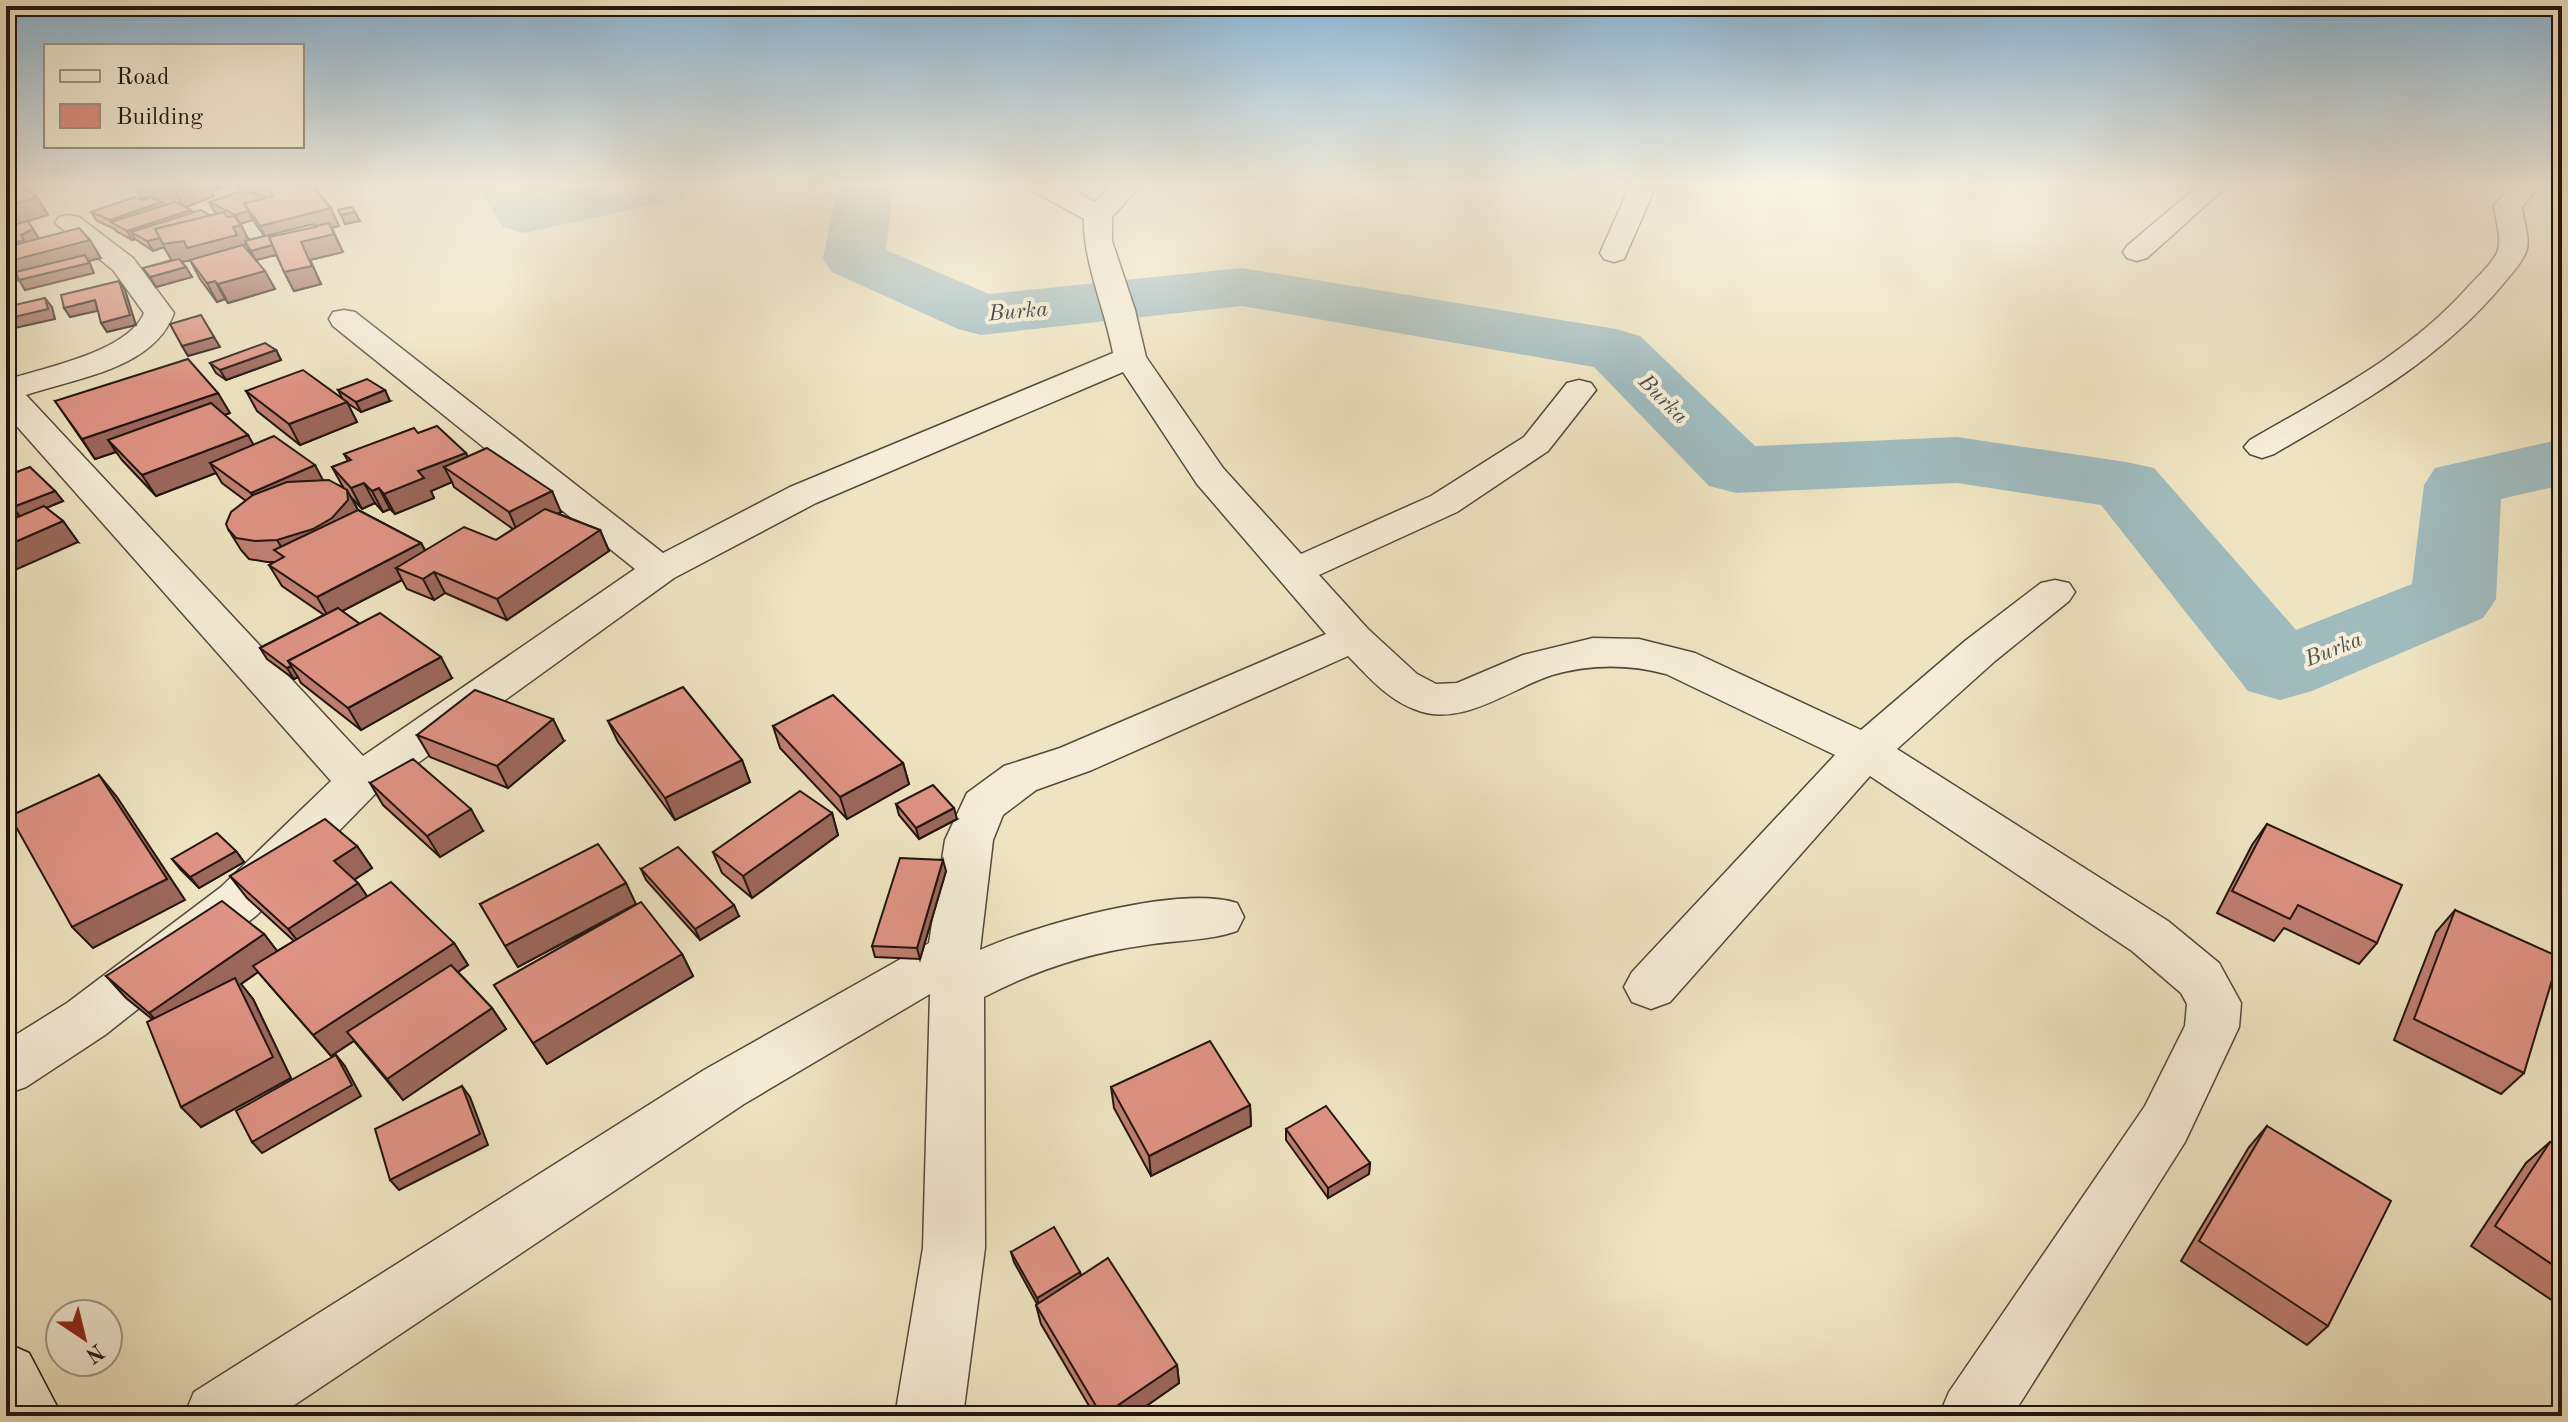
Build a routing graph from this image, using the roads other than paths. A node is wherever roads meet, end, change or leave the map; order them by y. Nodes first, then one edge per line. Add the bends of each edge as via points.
1 (108, 252) edge
2 (1102, 252) edge
3 (2511, 252) edge
4 (344, 319) dead end
5 (1130, 357) junction
6 (1579, 390) dead end
7 (6, 392) edge
8 (2262, 447) dead end
9 (660, 570) junction
10 (1294, 572) junction
11 (2055, 592) dead end
12 (1353, 638) junction
13 (1866, 751) junction
14 (359, 782) junction
15 (1219, 917) dead end
16 (955, 970) junction
17 (1651, 987) dead end
18 (6, 1070) edge
19 (6, 1376) edge
20 (28, 1416) edge
21 (218, 1416) edge
22 (929, 1416) edge
23 (1973, 1416) edge

1 - 7 street via 123,264 159,313 155,326 124,350
2 - 5 street
3 - 8 street via 2471,305 2409,361
4 - 9 street
5 - 9 street via 803,495
5 - 10 street via 1210,476
6 - 10 street via 1536,444 1444,504
7 - 14 street
9 - 14 street
10 - 12 street
11 - 13 street
12 - 13 street via 1402,684 1429,699 1463,697 1538,665 1593,652 1639,653 1680,663
12 - 16 street via 1076,759 1020,778 984,805 969,840
13 - 17 street
13 - 23 street via 2150,936 2200,978 2214,1003 2212,1027 2165,1124
14 - 18 street via 239,901 86,1019
15 - 16 street via 1090,933
16 - 21 street via 724,1087
16 - 22 street via 954,1248
19 - 20 street

